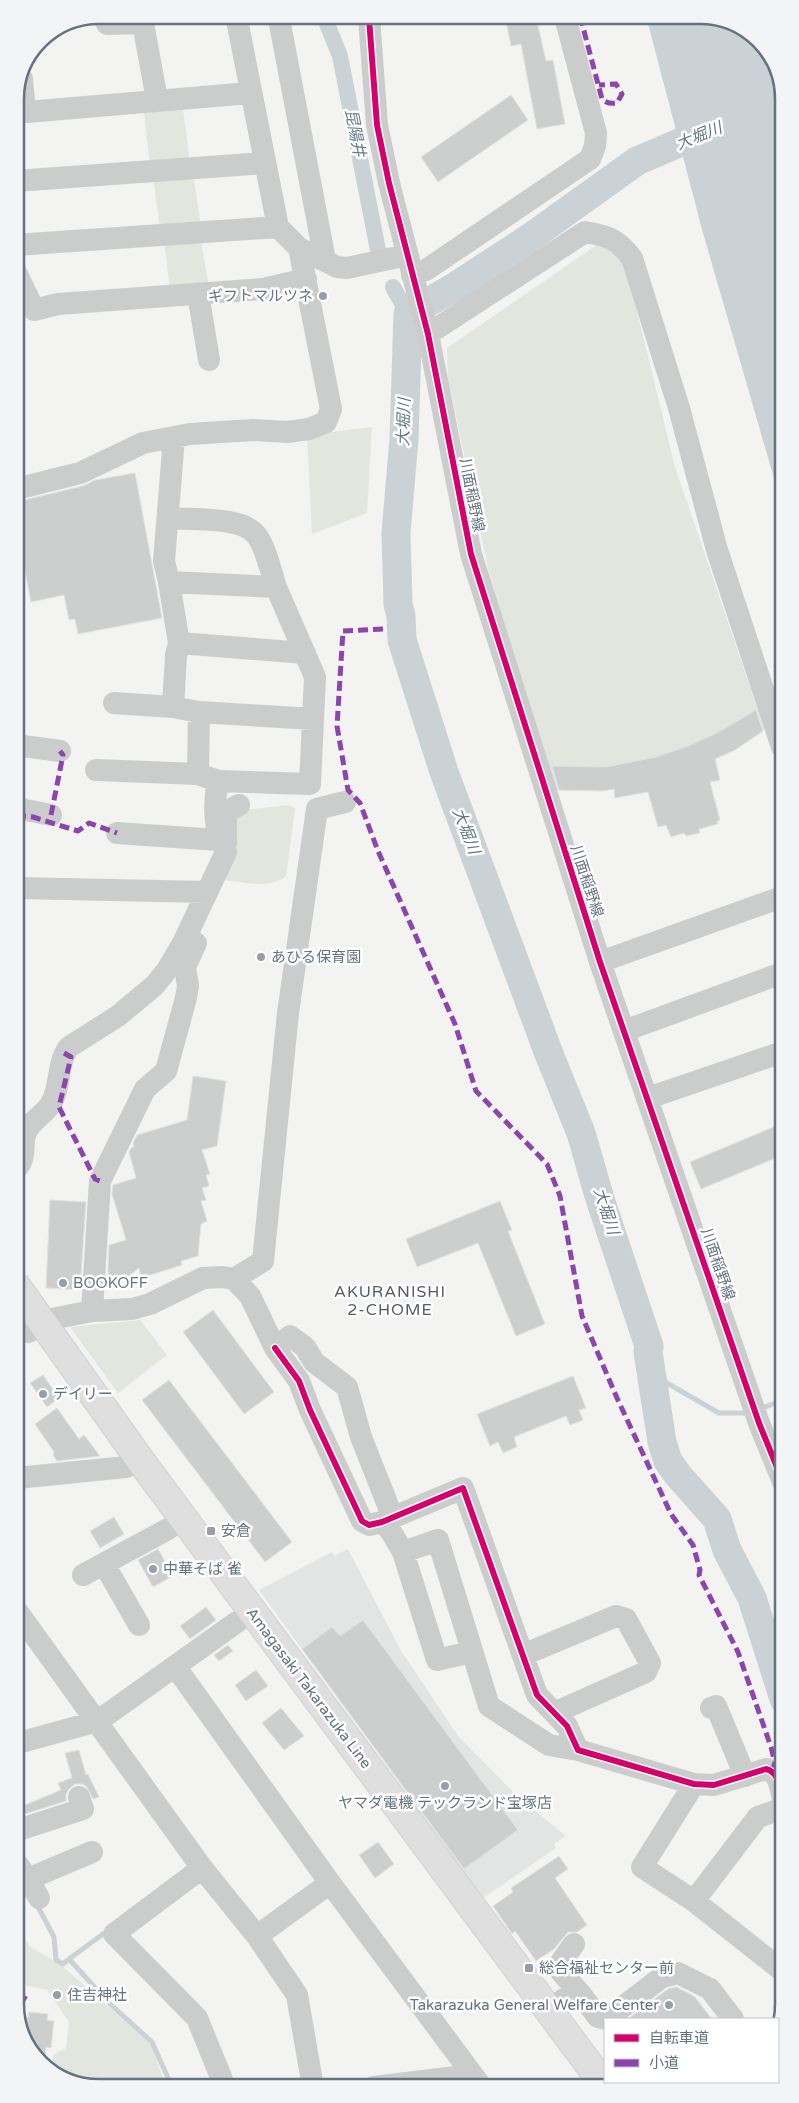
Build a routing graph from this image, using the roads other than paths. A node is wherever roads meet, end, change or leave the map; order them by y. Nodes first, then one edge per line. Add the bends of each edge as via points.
1 (143, 24) edge
2 (238, 24) edge
3 (280, 24) edge
4 (369, 24) edge
5 (567, 24) edge
6 (250, 93) junction
7 (157, 100) junction
8 (24, 112) edge
9 (264, 163) junction
10 (24, 180) edge
11 (278, 227) junction
12 (24, 244) edge
13 (299, 248) junction
14 (325, 260) junction
15 (411, 271) junction
16 (306, 279) junction
17 (24, 289) edge
18 (198, 294) junction
19 (427, 332) junction
20 (209, 360) dead end
21 (174, 438) junction
22 (24, 487) edge
23 (169, 518) junction
24 (169, 582) junction
25 (276, 587) junction
26 (179, 643) junction
27 (305, 653) junction
28 (114, 703) dead end
29 (173, 707) junction
30 (199, 712) junction
31 (313, 719) junction
32 (775, 726) edge
33 (24, 746) edge
34 (60, 751) dead end
35 (96, 770) dead end
36 (208, 777) junction
37 (345, 802) dead end
38 (238, 805) dead end
39 (24, 810) edge
40 (51, 815) dead end
41 (117, 833) dead end
42 (218, 840) junction
43 (217, 887) junction
44 (24, 888) edge
45 (775, 900) edge
46 (600, 962) junction
47 (775, 976) edge
48 (624, 1031) junction
49 (775, 1054) edge
50 (648, 1098) junction
51 (24, 1150) edge
52 (234, 1279) junction
53 (24, 1308) edge
54 (92, 1311) junction
55 (29, 1323) edge
56 (275, 1348) junction
57 (775, 1463) edge
58 (126, 1467) junction
59 (24, 1477) edge
60 (388, 1520) junction
61 (168, 1529) junction
62 (403, 1552) junction
63 (104, 1564) junction
64 (83, 1575) dead end
65 (24, 1621) edge
66 (237, 1622) junction
67 (139, 1625) dead end
68 (471, 1652) junction
69 (523, 1655) junction
70 (175, 1666) junction
71 (715, 1706) dead end
72 (554, 1712) junction
73 (98, 1721) junction
74 (24, 1740) edge
75 (578, 1750) junction
76 (775, 1774) edge
77 (744, 1776) junction
78 (694, 1784) junction
79 (86, 1804) dead end
80 (775, 1810) edge
81 (24, 1828) edge
82 (92, 1852) dead end
83 (202, 1868) junction
84 (28, 1881) edge
85 (330, 1883) junction
86 (694, 1901) junction
87 (258, 1936) junction
88 (574, 1944) dead end
89 (775, 1965) edge
90 (579, 1992) junction
91 (548, 2010) junction
92 (604, 2018) edge
93 (607, 2018) edge
94 (732, 2018) edge
95 (222, 2079) edge
96 (311, 2079) edge
97 (475, 2079) edge
98 (577, 2079) edge
99 (601, 2079) edge

1 - 7 street
2 - 6 street
3 - 14 street
4 - 15 street, 川面稲野線 via 377,125
5 - 15 street via 596,133 590,159 426,270
6 - 7 street
6 - 9 street
7 - 8 street
9 - 10 street
9 - 11 street
11 - 12 street
11 - 13 street
13 - 14 street
13 - 16 street
14 - 15 street via 337,267
15 - 19 street, 川面稲野線
16 - 18 street via 263,289
16 - 21 street via 331,409 326,422 310,430 253,430
17 - 18 street via 34,310 58,304
18 - 20 street
19 - 32 street via 585,232 605,235 620,244 632,258 679,408 717,550
19 - 46 street, 川面稲野線 via 471,554
21 - 22 street via 143,443 80,473
21 - 23 street
23 - 24 street via 164,561
23 - 25 street via 229,522 252,530 258,537
24 - 25 street
24 - 26 street
25 - 27 street
26 - 27 street
26 - 29 street
27 - 31 street via 315,677
28 - 29 street
29 - 30 street
30 - 31 street
30 - 36 street
31 - 36 street via 310,784
33 - 34 street
35 - 36 street
36 - 42 street via 216,791
37 - 52 street via 317,809 288,1013 262,1261
38 - 42 street via 226,812 226,843
39 - 40 street
41 - 42 street
42 - 43 street via 226,852
43 - 44 street
43 - 51 street via 155,985 118,1016 77,1040 64,1053 54,1097 28,1129
43 - 54 street via 211,910 185,967 186,998 166,1072 145,1089 100,1181
45 - 46 street
46 - 48 street, 川面稲野線
47 - 48 street
48 - 50 street, 川面稲野線
49 - 50 street
50 - 57 street, 川面稲野線 via 758,1423
52 - 54 street via 203,1278 150,1304 132,1309
52 - 56 street via 250,1296
53 - 55 main road, Amagasaki Takarazuka Line
54 - 55 street
55 - 58 main road, Amagasaki Takarazuka Line
55 - 91 main road, Amagasaki Takarazuka Line via 149,1472
56 - 60 street via 299,1381 362,1521 369,1525
56 - 60 street via 290,1336 305,1346 314,1362 346,1386
58 - 59 street
58 - 61 main road, Amagasaki Takarazuka Line
60 - 62 street
60 - 69 street via 463,1488
61 - 63 street
61 - 66 main road, Amagasaki Takarazuka Line
62 - 68 street via 437,1660
62 - 68 street via 438,1540
63 - 64 street
63 - 67 street
65 - 73 street
66 - 70 street
66 - 98 main road, Amagasaki Takarazuka Line
68 - 75 street via 489,1706 549,1745
69 - 72 street via 537,1695
69 - 72 street via 616,1616 626,1618 650,1663 646,1672
70 - 73 street
70 - 85 street
71 - 77 street
72 - 75 street via 567,1726
73 - 74 street
73 - 83 street
75 - 78 street
76 - 77 street via 766,1769
77 - 78 street via 714,1785
78 - 86 street via 642,1867
79 - 81 street
80 - 86 street via 758,1817
82 - 84 street via 66,1870
83 - 87 street
83 - 95 street via 114,1934 197,2018
85 - 87 street
85 - 97 street
86 - 89 street
87 - 96 street via 296,1995
88 - 90 street via 561,1962 561,1972
90 - 91 street
90 - 92 street via 598,2017
91 - 99 main road, Amagasaki Takarazuka Line
93 - 94 street via 662,1977 678,1973 710,1988

